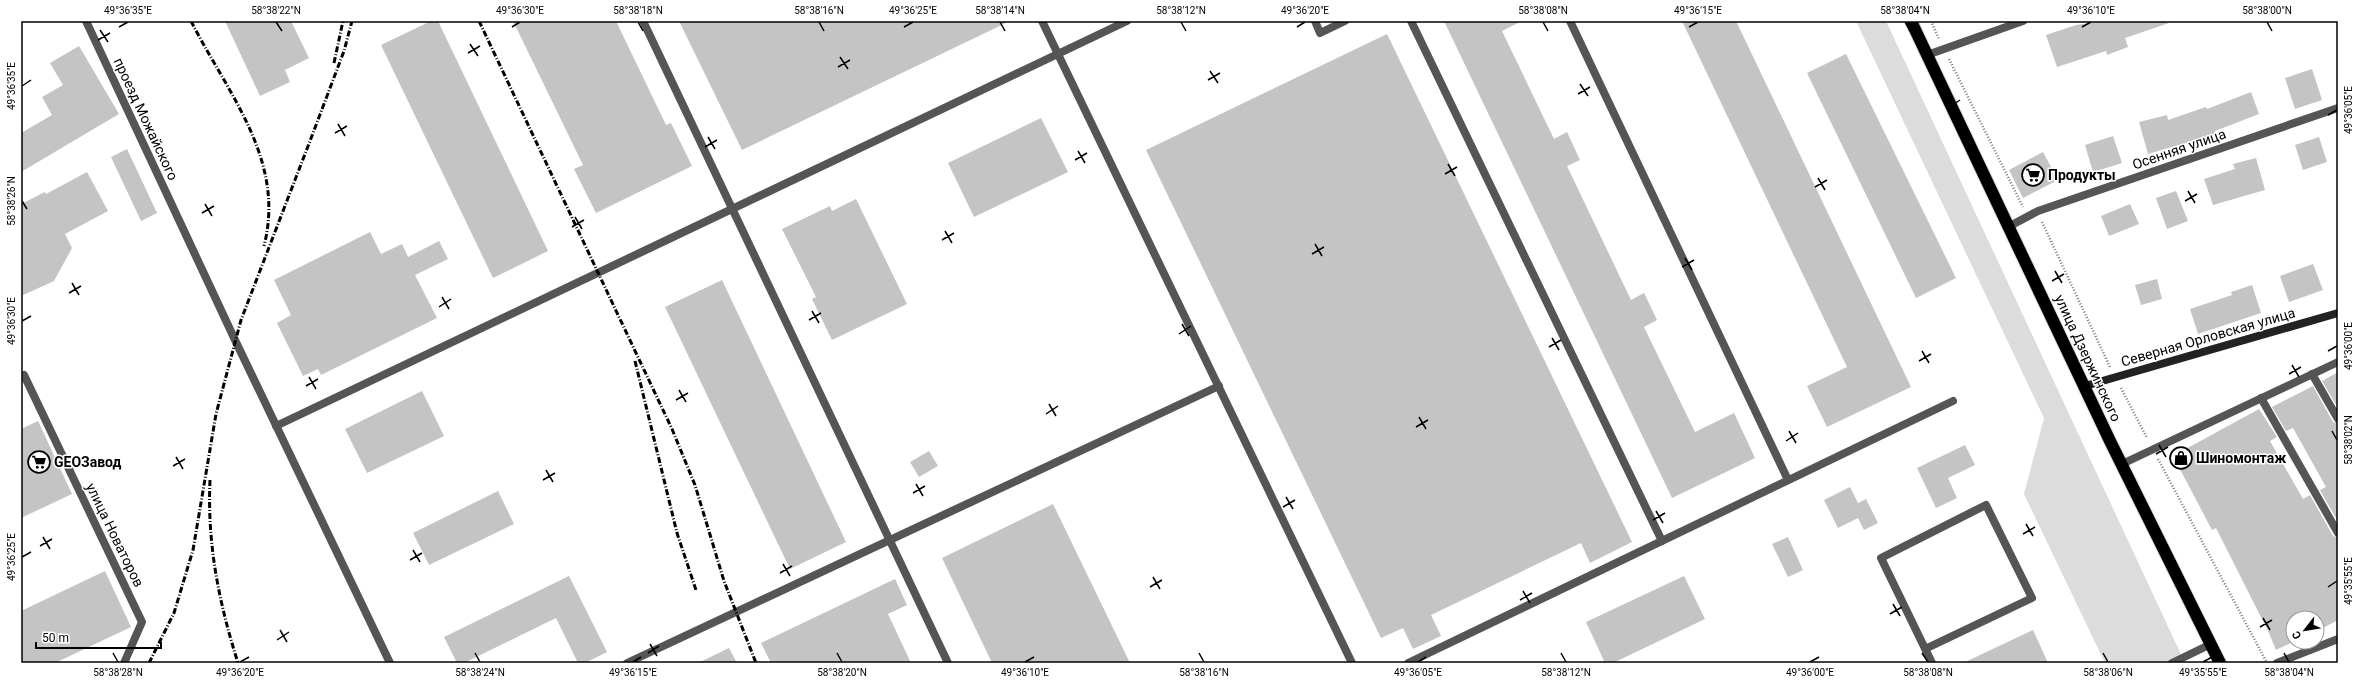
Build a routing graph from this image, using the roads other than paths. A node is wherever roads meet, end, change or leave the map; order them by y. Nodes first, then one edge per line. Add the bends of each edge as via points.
1 (86, 21) edge
2 (643, 21) edge
3 (1042, 21) edge
4 (1127, 21) edge
5 (1315, 21) edge
6 (1345, 21) edge
7 (1411, 21) edge
8 (1570, 21) edge
9 (1912, 21) edge
10 (2023, 21) edge
11 (1058, 54) junction
12 (1927, 55) junction
13 (2338, 108) edge
14 (732, 209) junction
15 (2008, 226) junction
16 (2338, 313) edge
17 (2338, 362) edge
18 (2312, 374) junction
19 (22, 376) edge
20 (1219, 386) junction
21 (2085, 386) junction
22 (2261, 398) junction
23 (1953, 401) dead end
24 (2338, 419) edge
25 (276, 426) junction
26 (2122, 464) junction
27 (1788, 480) junction
28 (2338, 533) edge
29 (889, 540) junction
30 (1662, 541) junction
31 (2338, 639) edge
32 (2211, 644) junction
33 (1925, 649) junction
34 (124, 663) edge
35 (390, 663) edge
36 (626, 663) edge
37 (948, 663) edge
38 (1352, 663) edge
39 (1408, 663) edge
40 (1932, 663) edge
41 (2172, 663) edge
42 (2220, 663) edge
43 (2277, 663) edge

1 - 25 street, проезд Можайского
2 - 14 street
3 - 11 street
4 - 11 street
5 - 6 street via 1320,33
7 - 30 street
8 - 27 street
9 - 12 highway, улица Дзержинского
10 - 12 street
11 - 14 street
11 - 20 street
12 - 15 highway, улица Дзержинского
13 - 15 street, Осенняя улица via 2038,211
14 - 25 street
14 - 29 street
15 - 21 highway, улица Дзержинского
16 - 21 street, Северная Орловская улица
17 - 18 street
18 - 22 street
18 - 24 street
19 - 34 street, улица Новаторов via 142,622
20 - 29 street
20 - 38 street
21 - 26 highway, улица Дзержинского
22 - 26 street
22 - 28 street
23 - 27 street
25 - 35 street, проезд Можайского
26 - 32 highway, улица Дзержинского
27 - 30 street
29 - 36 street
29 - 37 street
30 - 39 street
31 - 43 street
32 - 41 street
32 - 42 highway, улица Дзержинского
33 - 33 street via 1881,558 1986,505 2032,598
33 - 40 street

